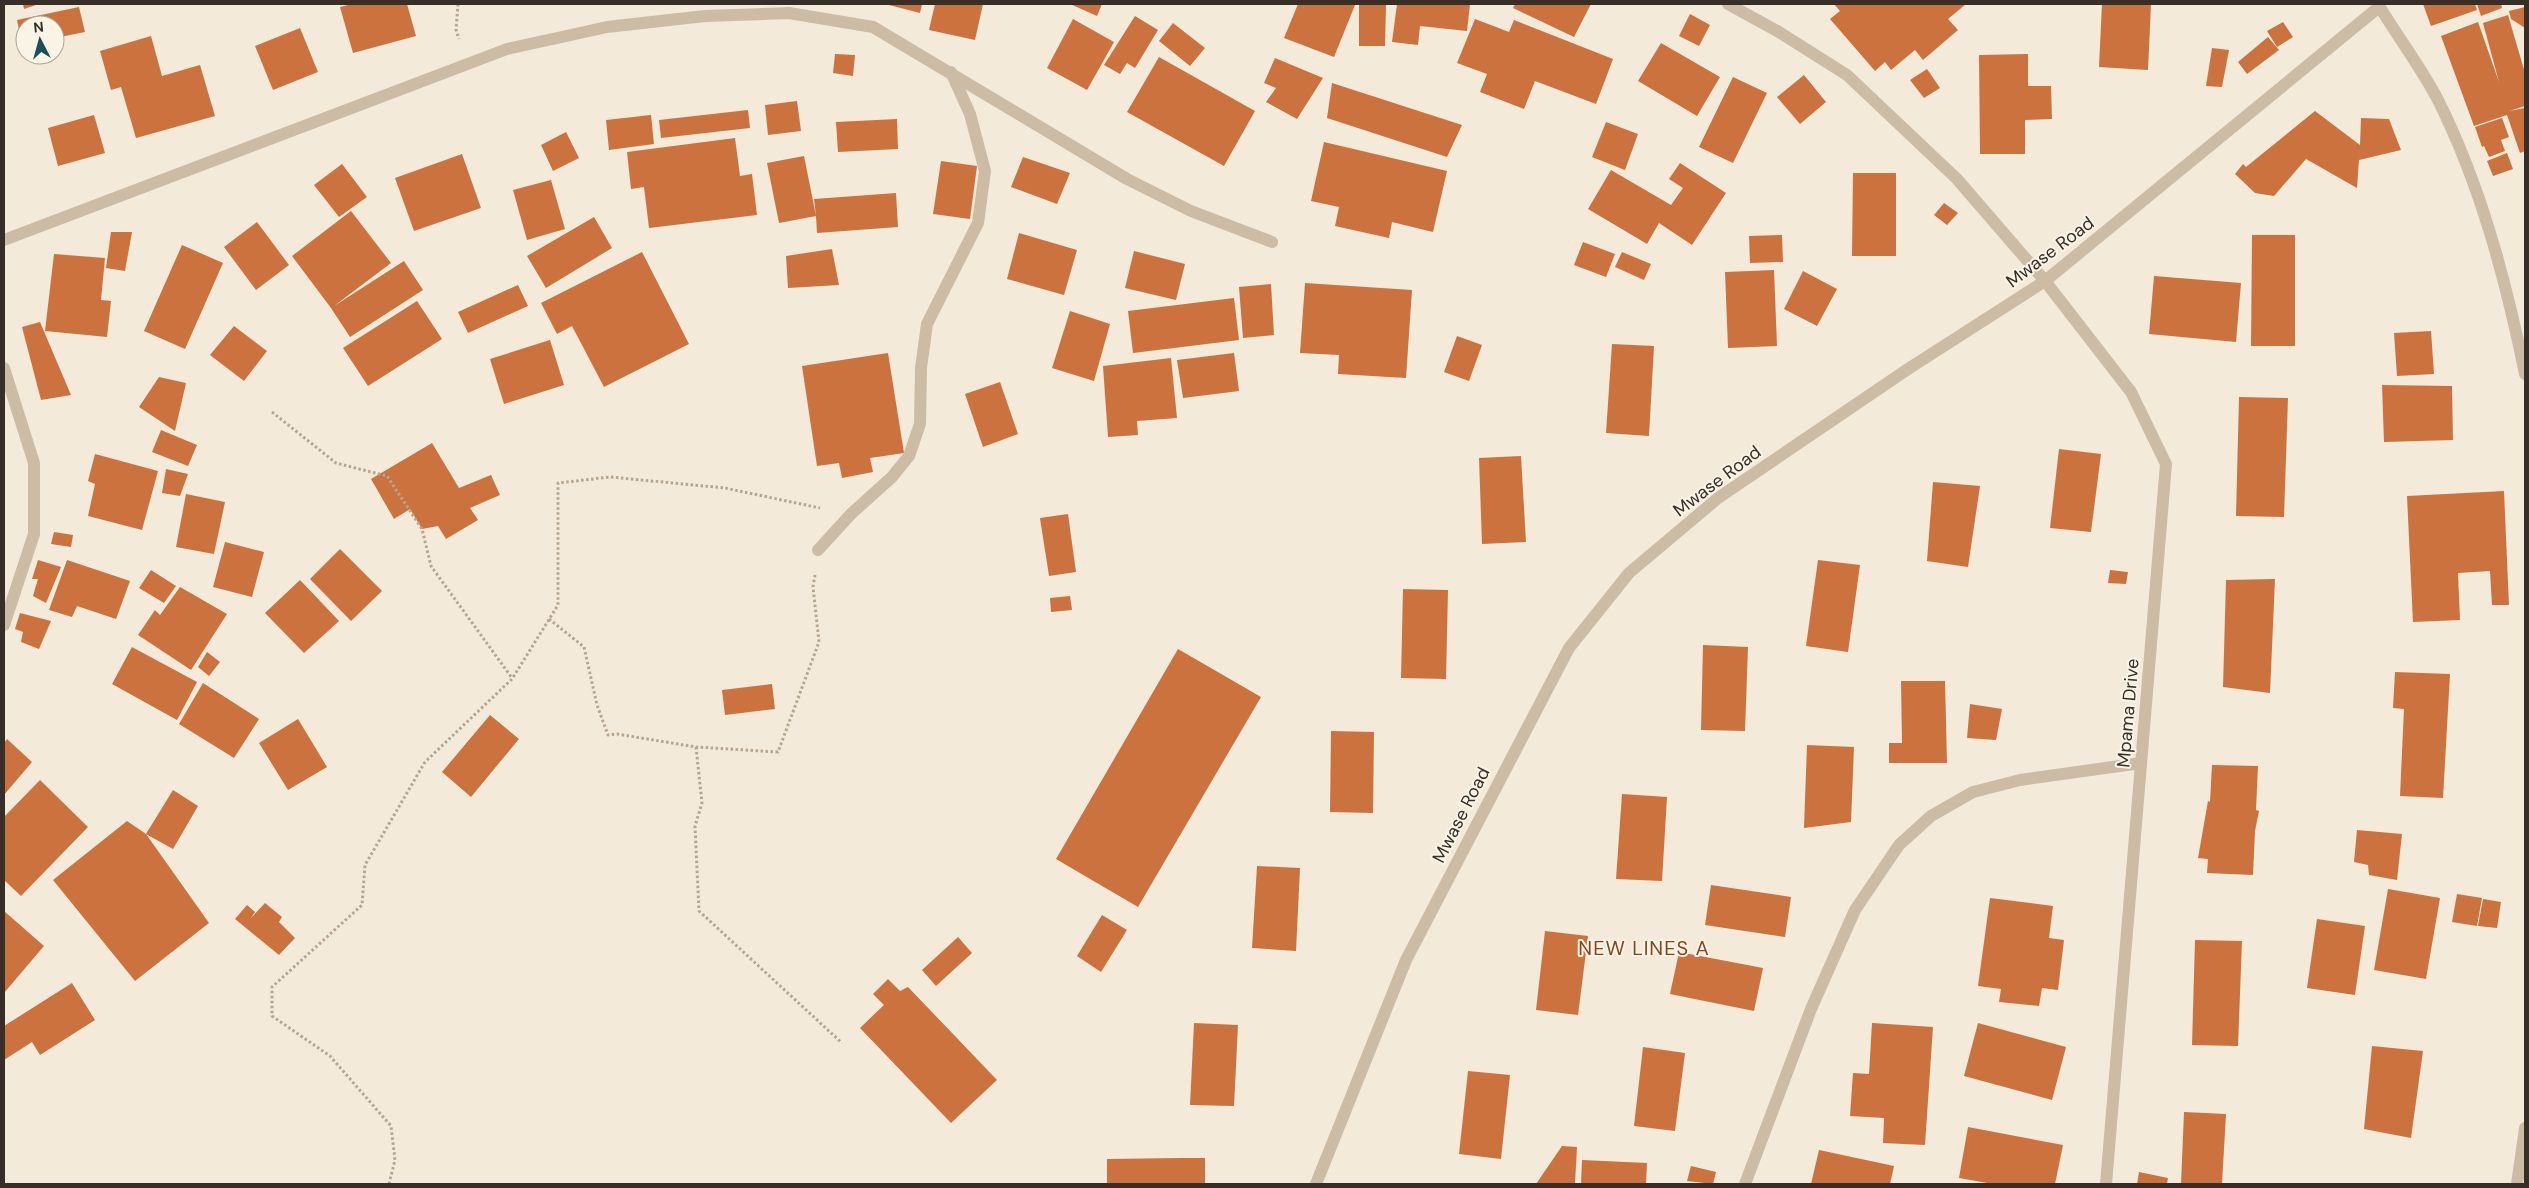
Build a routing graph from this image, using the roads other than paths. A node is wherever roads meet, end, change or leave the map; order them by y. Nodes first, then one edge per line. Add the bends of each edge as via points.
1 (1728, 4) edge
2 (2378, 5) edge
3 (951, 72) junction
4 (4, 240) edge
5 (1272, 242) dead end
6 (2046, 281) junction
7 (4, 368) edge
8 (2525, 374) edge
9 (818, 550) road end
10 (4, 626) edge
11 (2141, 763) junction
12 (2525, 1128) edge
13 (1316, 1184) edge
14 (1745, 1184) edge
15 (2106, 1184) edge
16 (2517, 1184) edge

1 - 6 street, Mpama Drive via 1780,32 1847,75 1957,179
2 - 6 street, Mwase Road
2 - 8 street via 2438,100 2479,197 2512,310
3 - 4 street via 872,27 789,13 705,16 607,27 506,49
3 - 5 street via 1127,179 1191,211
3 - 9 street via 970,114 985,171 978,223 927,324 921,368 920,424 909,456
6 - 11 street, Mpama Drive via 2132,392 2166,464
6 - 13 street, Mwase Road via 1908,369 1718,498 1629,573 1569,648 1406,960
7 - 10 street via 34,463 34,534
11 - 14 street via 2020,780 1973,792 1931,816 1899,845 1855,910 1811,1009
11 - 15 street, Mpama Drive
12 - 16 street

